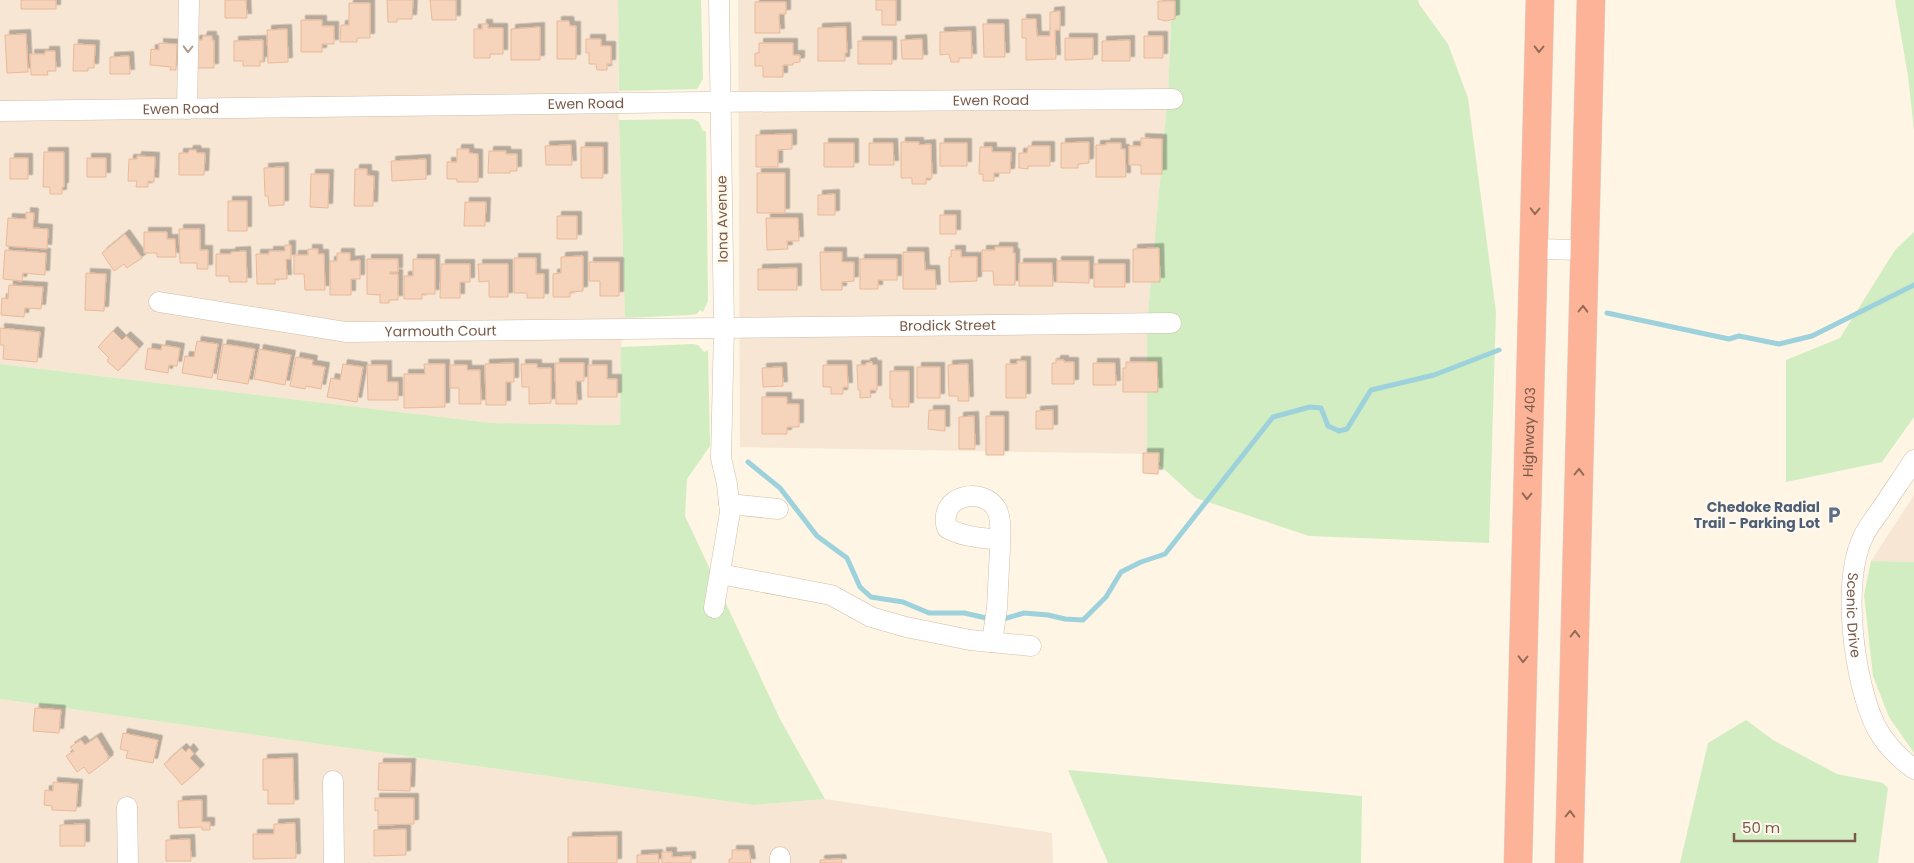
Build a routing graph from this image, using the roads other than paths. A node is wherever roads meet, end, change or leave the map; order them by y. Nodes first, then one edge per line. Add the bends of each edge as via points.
1 (189, 0) edge
2 (719, 0) edge
3 (1540, 0) edge
4 (1591, 0) edge
5 (1174, 99) dead end
6 (719, 102) junction
7 (187, 109) junction
8 (0, 111) edge
9 (1534, 249) junction
10 (1584, 250) junction
11 (159, 302) dead end
12 (1171, 323) dead end
13 (724, 328) junction
14 (1914, 460) edge
15 (729, 504) junction
16 (778, 509) dead end
17 (1000, 540) dead end
18 (720, 574) junction
19 (714, 608) dead end
20 (992, 642) junction
21 (1031, 646) dead end
22 (1914, 770) edge
23 (333, 781) dead end
24 (127, 807) dead end
25 (128, 863) edge
26 (334, 863) edge
27 (1518, 863) edge
28 (1569, 863) edge

1 -> 7 street
2 - 6 street, Iona Avenue
3 -> 9 highway, Highway 403
4 - 10 highway
5 - 6 street, Ewen Road
6 - 7 street, Ewen Road
6 - 13 street, Iona Avenue
7 - 8 street, Ewen Road
9 - 10 street
9 -> 27 highway, Highway 403
28 -> 10 highway
11 - 13 street, Yarmouth Court via 346,332
12 - 13 street, Brodick Street
13 - 15 street, Iona Avenue via 721,458
14 - 22 street, Scenic Drive via 1863,536 1854,562 1852,599 1857,661 1866,701 1876,728 1890,748
15 - 16 street
15 - 18 street, Iona Avenue
17 - 20 street
18 - 19 street, Iona Avenue
18 - 20 street via 831,595 871,617 951,637
20 - 21 street
23 - 26 street
24 - 25 street

